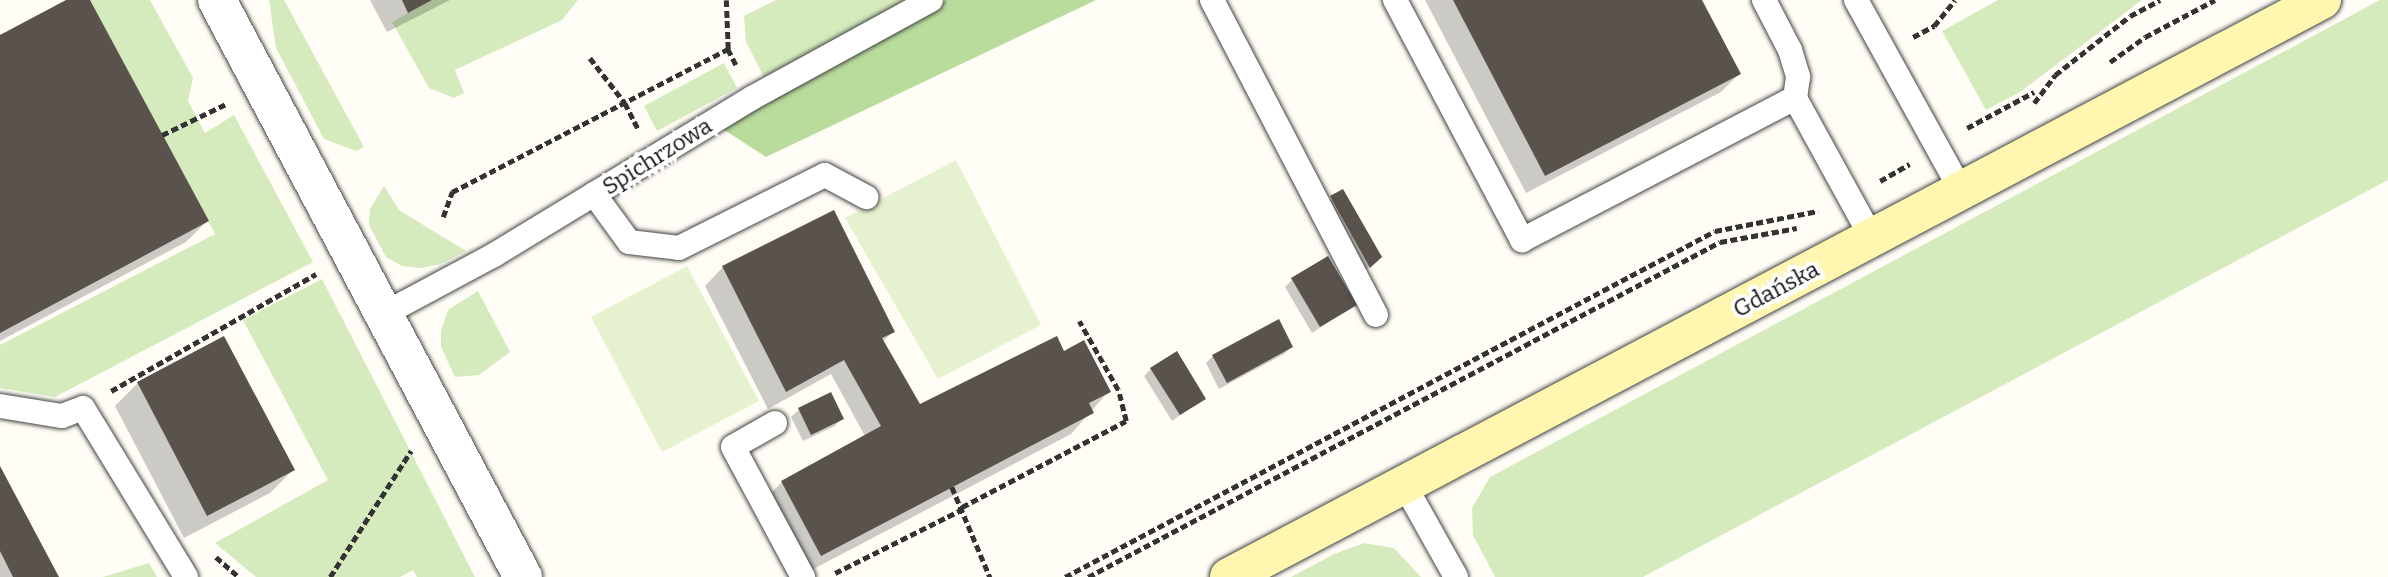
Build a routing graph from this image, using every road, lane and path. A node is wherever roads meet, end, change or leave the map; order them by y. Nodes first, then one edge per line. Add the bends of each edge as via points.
1 (217, 0) edge
2 (726, 0) edge
3 (931, 0) edge
4 (1212, 0) edge
5 (1395, 0) edge
6 (1764, 0) edge
7 (1856, 0) edge
8 (1955, 0) edge
9 (2160, 0) edge
10 (2215, 0) edge
11 (2322, 0) edge
12 (1908, 40) dead end
13 (590, 58) dead end
14 (2108, 64) dead end
15 (2034, 92) dead end
16 (1795, 98) junction
17 (228, 103) dead end
18 (625, 103) junction
19 (2028, 110) dead end
20 (1965, 129) dead end
21 (162, 135) dead end
22 (653, 158) junction
23 (1910, 164) dead end
24 (1878, 182) dead end
25 (1961, 190) junction
26 (594, 194) junction
27 (866, 197) dead end
28 (1821, 211) dead end
29 (443, 217) dead end
30 (1803, 228) dead end
31 (1872, 238) junction
32 (317, 273) dead end
33 (384, 314) junction
34 (1376, 315) dead end
35 (1079, 321) dead end
36 (0, 405) edge
37 (83, 408) junction
38 (775, 423) dead end
39 (419, 439) dead end
40 (1405, 485) junction
41 (952, 488) dead end
42 (962, 508) junction
43 (186, 577) edge
44 (330, 577) edge
45 (523, 577) edge
46 (803, 577) edge
47 (826, 577) edge
48 (990, 577) edge
49 (1065, 577) edge
50 (1088, 577) edge
51 (1229, 577) edge
52 (1456, 577) edge

1 - 33 street
2 - 18 path via 728,49
3 - 22 lane, Spichrzowa via 752,97
4 - 34 lane
5 - 16 lane via 1522,240
6 - 16 lane via 1790,50 1798,76
7 - 25 lane
8 - 12 path via 1934,26
9 - 19 path via 2130,16 2055,75
10 - 14 path via 2145,37
11 - 25 street, Gdańska
13 - 18 path
15 - 20 path
16 - 31 lane
17 - 21 path
18 - 22 path
18 - 29 path via 452,192
22 - 26 lane, Spichrzowa
23 - 24 path
25 - 31 street, Gdańska
26 - 27 lane via 629,242 678,248 825,175
26 - 33 lane, Spichrzowa via 495,256
28 - 49 path via 1715,230
30 - 50 path via 1720,242
31 - 40 street, Gdańska
32 - 37 path
33 - 45 street
35 - 42 path via 1118,390 1126,421
36 - 37 lane via 62,416
37 - 43 lane
38 - 46 lane via 733,447
39 - 44 path
40 - 51 street, Gdańska
40 - 52 lane
41 - 42 path
42 - 47 path
42 - 48 path

